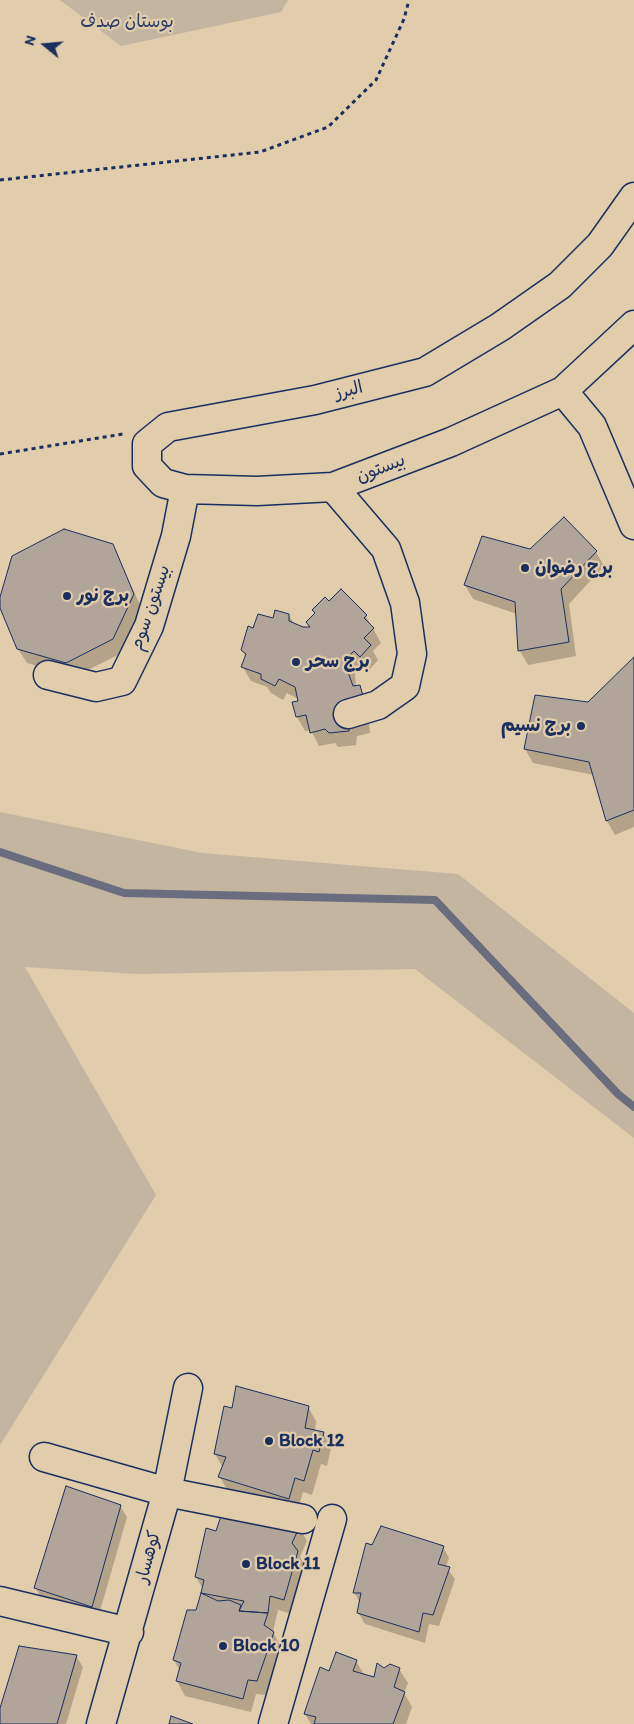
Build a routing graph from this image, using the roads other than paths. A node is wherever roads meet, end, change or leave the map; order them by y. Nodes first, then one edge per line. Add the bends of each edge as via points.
1 (634, 197) edge
2 (634, 325) edge
3 (563, 391) junction
4 (168, 427) joint
5 (333, 487) junction
6 (185, 488) junction
7 (634, 525) edge
8 (48, 675) dead end
9 (348, 714) dead end
10 (188, 1388) dead end
11 (44, 1457) dead end
12 (167, 1492) junction
13 (303, 1519) dead end
14 (332, 1519) dead end
15 (0, 1601) edge
16 (129, 1632) junction
17 (101, 1724) edge
18 (273, 1724) edge

1 - 4 street, البرز via 600,244 560,285 500,327 425,372 315,400
2 - 3 street, بیستون
3 - 5 street, بیستون via 451,442
3 - 7 street via 592,426
4 - 6 street, بیستون via 147,444 147,466 163,483
5 - 6 street, بیستون via 257,491
5 - 9 street via 386,549 405,603 412,654 405,686 378,705
6 - 8 street, بیستون سوم via 176,536 148,626 122,681 96,687
10 - 12 street, کوهسار
11 - 12 street
12 - 13 street
12 - 16 street, کوهسار
14 - 18 street
15 - 16 street
16 - 17 street, کوهسار

